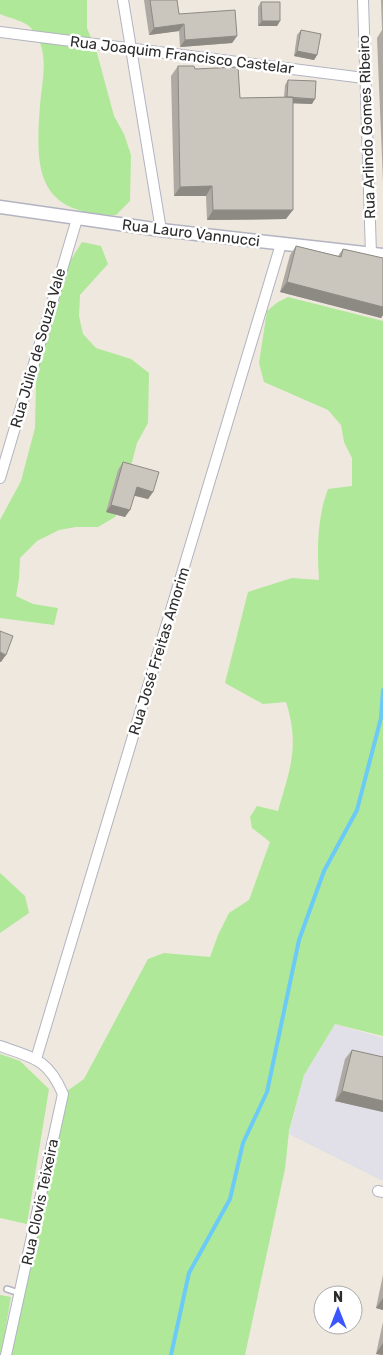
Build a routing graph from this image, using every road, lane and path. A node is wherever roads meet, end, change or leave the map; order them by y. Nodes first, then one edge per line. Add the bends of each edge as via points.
1 (123, 0) edge
2 (363, 0) edge
3 (0, 32) edge
4 (131, 49) junction
5 (364, 78) junction
6 (0, 207) edge
7 (77, 219) junction
8 (161, 230) junction
9 (281, 244) junction
10 (377, 254) edge
11 (0, 478) edge
12 (0, 1046) edge
13 (36, 1059) junction
14 (7, 1289) dead end
15 (20, 1293) junction
16 (6, 1355) edge

1 - 4 street
2 - 5 street, Rua Arlindo Gomes Ribeiro
3 - 4 street, Rua Joaquim Francisco Castelar
4 - 5 street, Rua Joaquim Francisco Castelar
4 - 8 street
5 - 10 street, Rua Arlindo Gomes Ribeiro
6 - 7 street, Rua Lauro Vannucci
7 - 8 street, Rua Lauro Vannucci
7 - 11 street, Rua Jùlio de Souza Vale
8 - 9 street, Rua Lauro Vannucci
9 - 10 street, Rua Lauro Vannucci
9 - 13 street, Rua José Freitas Amorim
12 - 13 street
13 - 15 street, Rua Clovis Teixeira via 55,1075 63,1094
14 - 15 lane
15 - 16 street, Rua Clovis Teixeira

